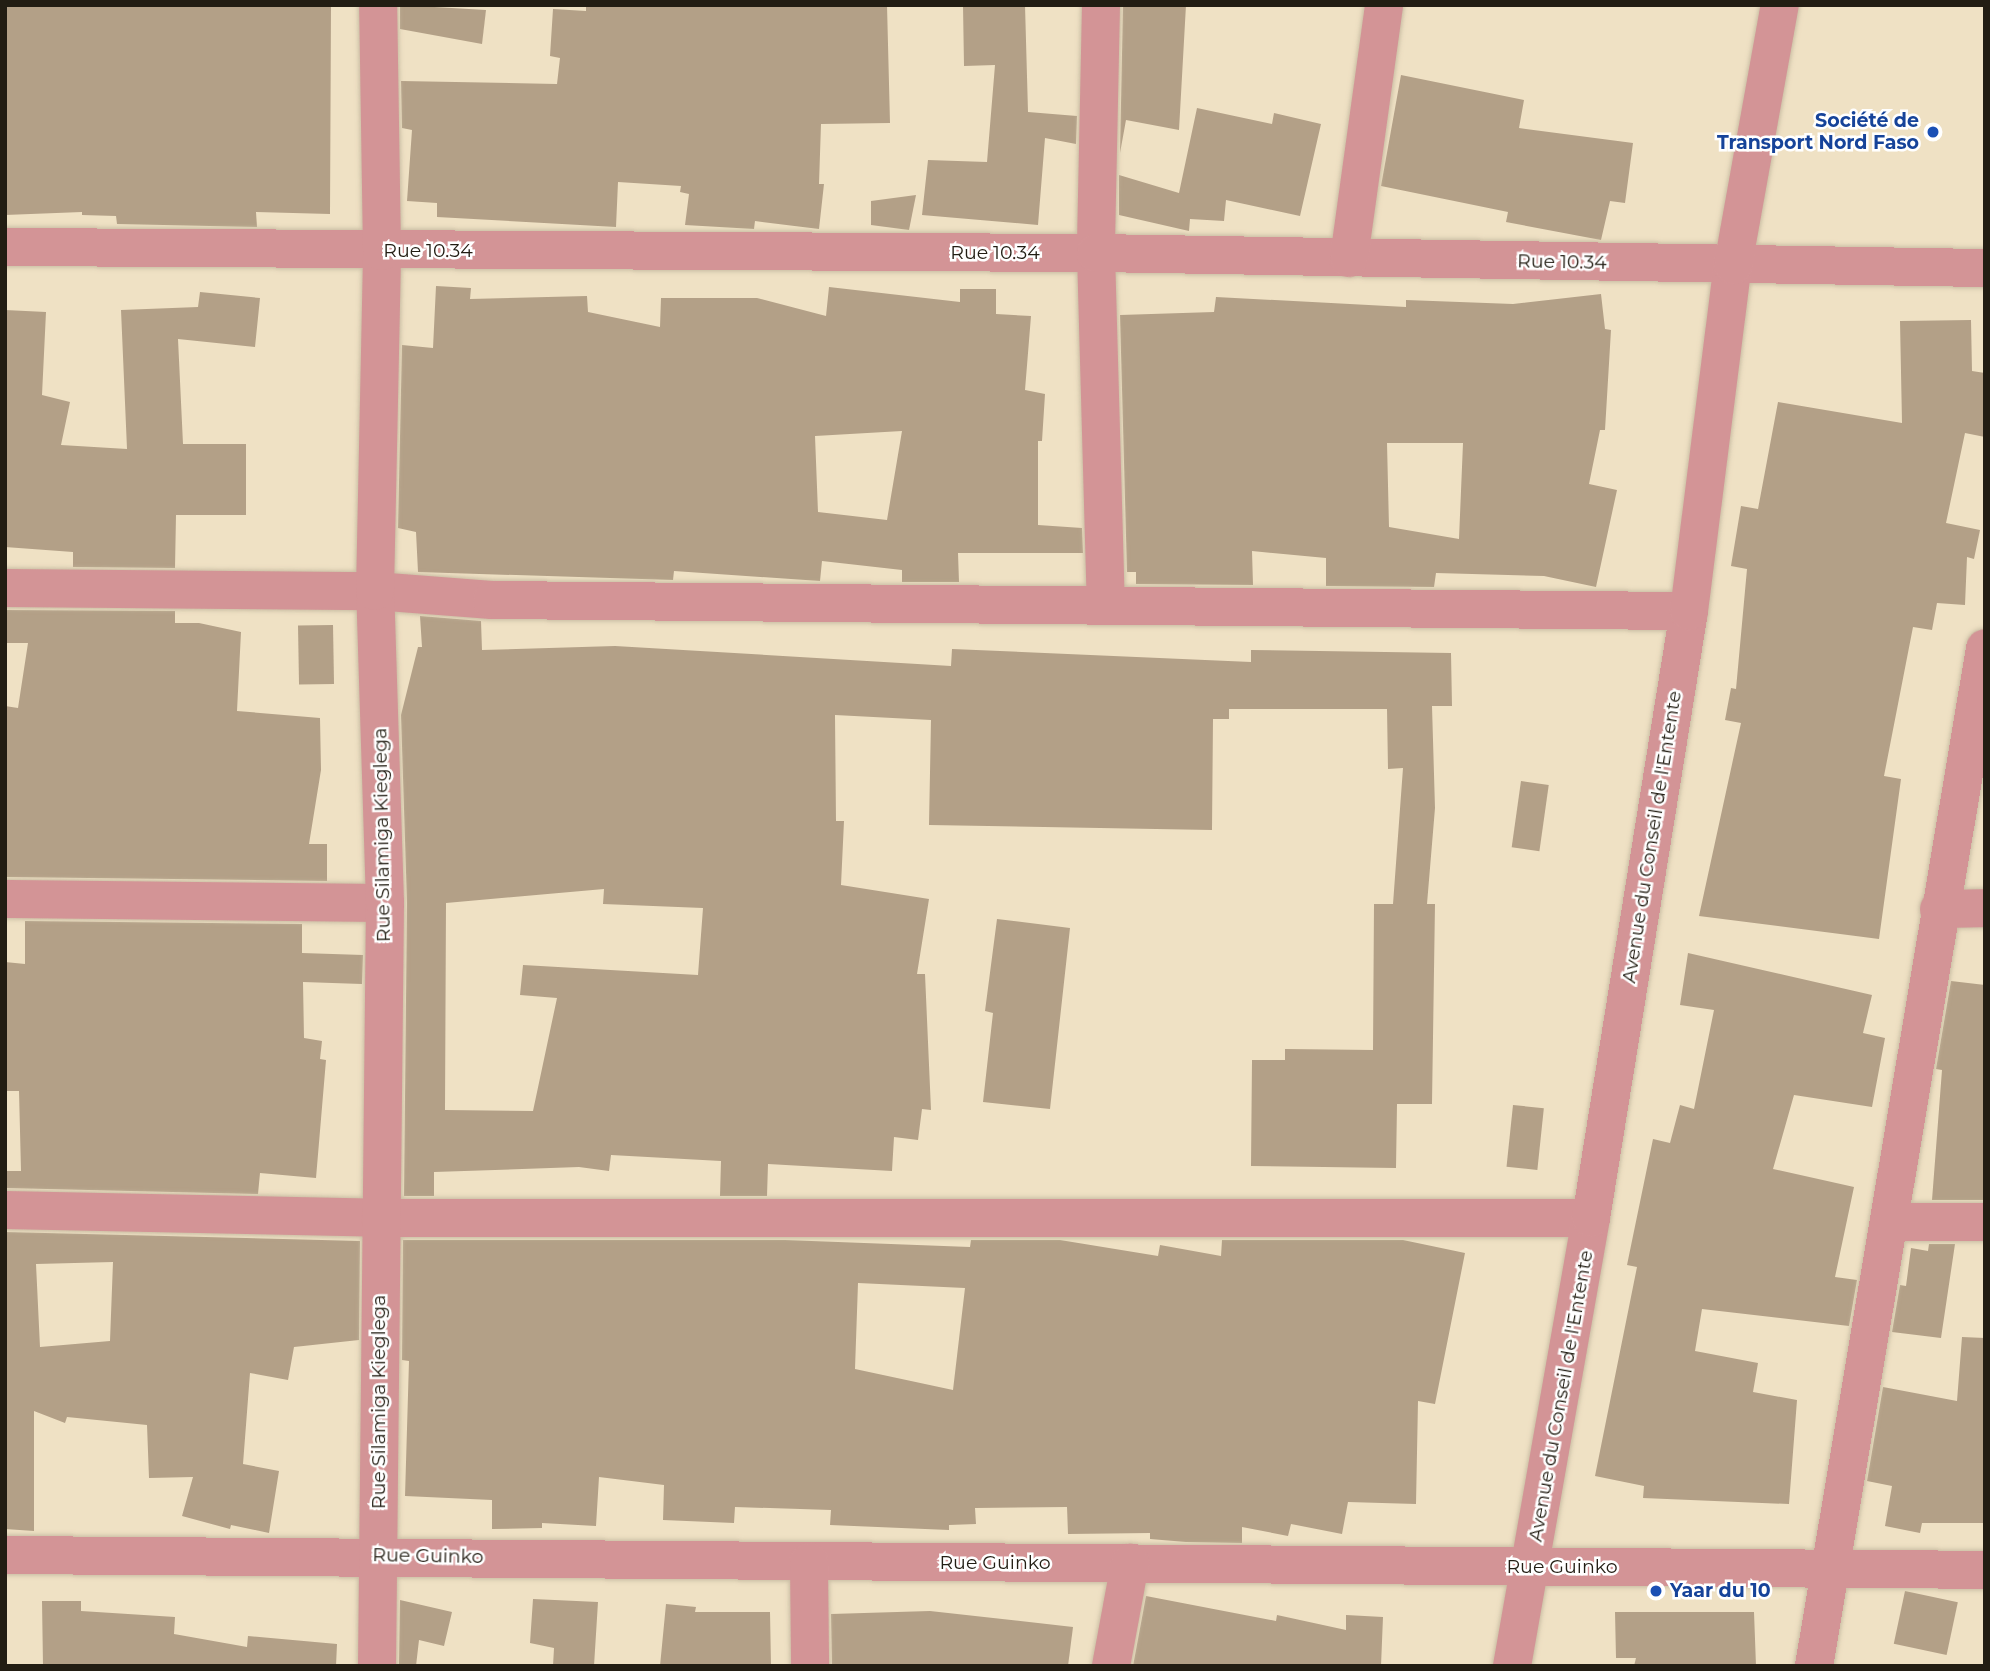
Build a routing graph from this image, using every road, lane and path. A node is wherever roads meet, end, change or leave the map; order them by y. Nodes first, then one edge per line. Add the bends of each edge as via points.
1 (378, 5) edge
2 (1101, 5) edge
3 (1384, 5) edge
4 (1780, 5) edge
5 (5, 247) edge
6 (382, 251) junction
7 (1097, 253) junction
8 (1349, 258) junction
9 (1733, 265) junction
10 (1985, 268) edge
11 (5, 588) edge
12 (375, 591) junction
13 (1106, 602) junction
14 (1689, 611) junction
15 (1985, 648) edge
16 (5, 899) edge
17 (385, 903) junction
18 (1985, 908) edge
19 (1939, 909) junction
20 (5, 1210) edge
21 (380, 1218) junction
22 (1591, 1218) junction
23 (1891, 1222) junction
24 (1985, 1222) edge
25 (5, 1555) edge
26 (378, 1555) junction
27 (809, 1562) junction
28 (1130, 1563) junction
29 (1531, 1567) junction
30 (1830, 1568) junction
31 (1985, 1570) edge
32 (377, 1666) edge
33 (810, 1666) edge
34 (1111, 1666) edge
35 (1512, 1666) edge
36 (1814, 1666) edge

1 - 6 street, Rue Silamiga Kieglega
2 - 7 street
3 - 8 street
4 - 9 street, Avenue du Conseil de l'Entente
5 - 6 street, Rue 10.34
6 - 7 street, Rue 10.34
6 - 12 street, Rue Silamiga Kieglega
7 - 8 street, Rue 10.34
7 - 13 street
8 - 9 street, Rue 10.34
9 - 10 street, Rue 10.34
9 - 14 street, Avenue du Conseil de l'Entente
11 - 12 street
12 - 13 street via 492,600
12 - 17 street, Rue Silamiga Kieglega
13 - 14 street
14 - 22 street, Avenue du Conseil de l'Entente
15 - 19 street
16 - 17 street
17 - 21 street, Rue Silamiga Kieglega
18 - 19 street
19 - 23 street
20 - 21 street
21 - 22 street
21 - 26 street, Rue Silamiga Kieglega
22 - 29 street, Avenue du Conseil de l'Entente
23 - 24 street
23 - 30 street
25 - 26 street, Rue Guinko
26 - 27 street, Rue Guinko
26 - 32 street, Rue Silamiga Kieglega
27 - 28 street, Rue Guinko
27 - 33 street
28 - 29 street, Rue Guinko
28 - 34 street
29 - 30 street, Rue Guinko
29 - 35 street, Avenue du Conseil de l'Entente
30 - 31 street, Rue Guinko
30 - 36 street

